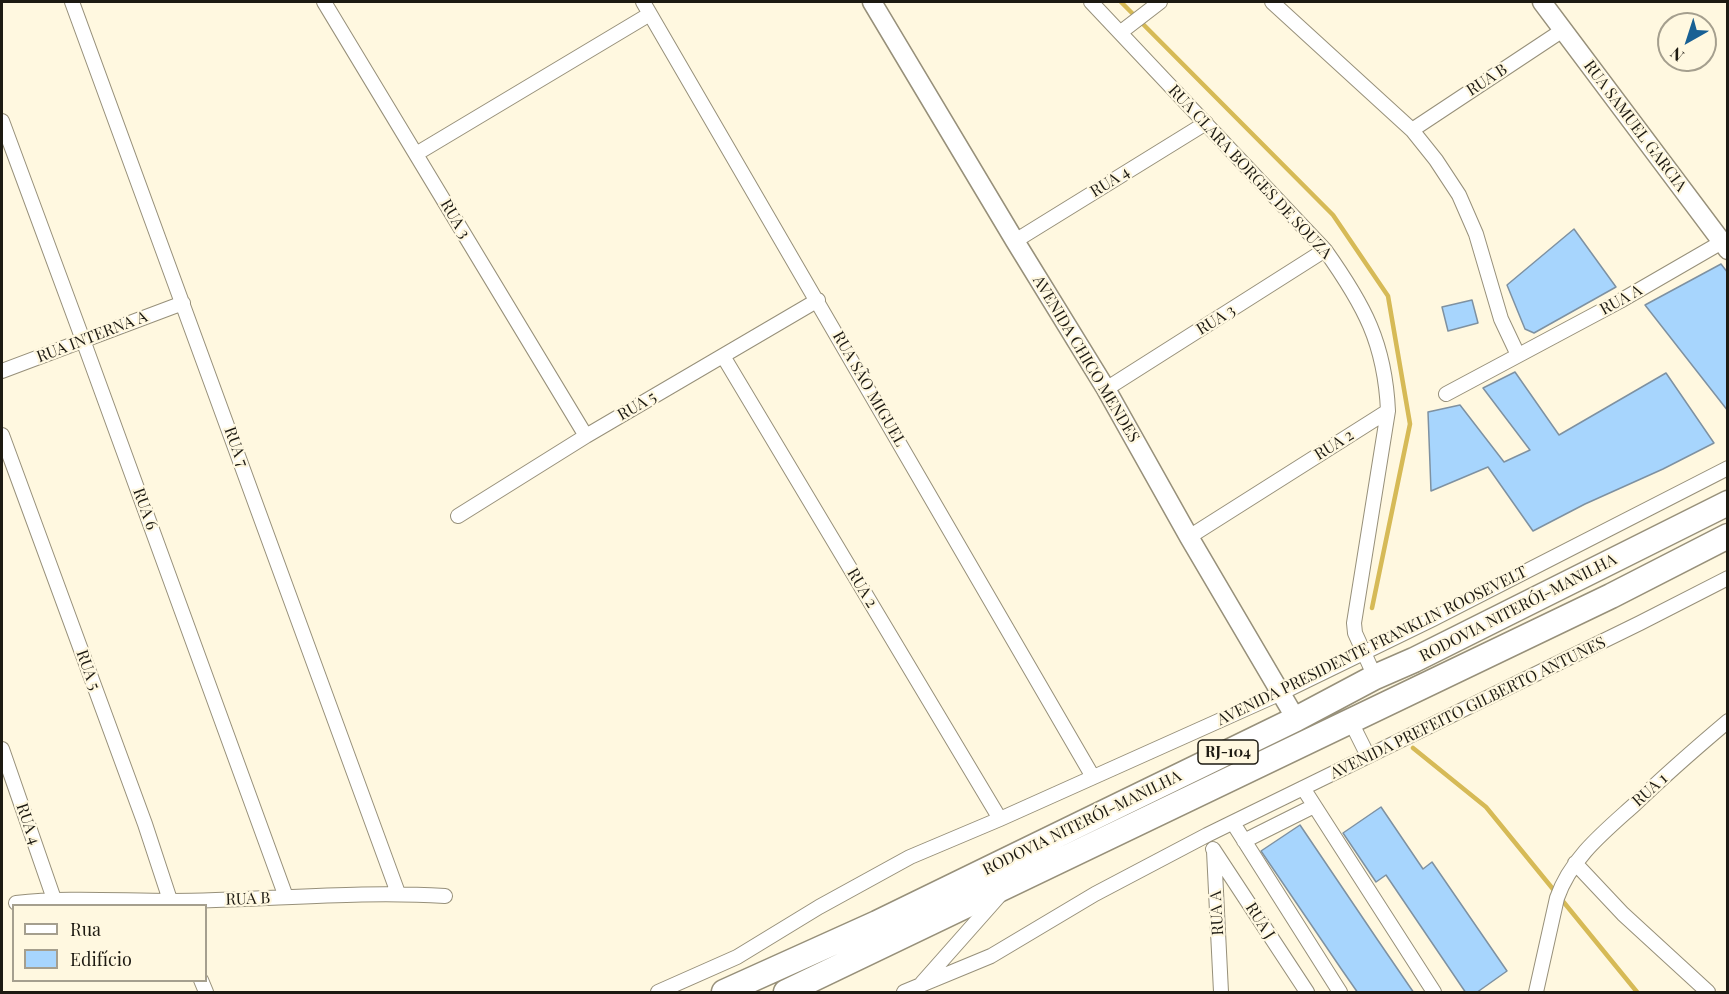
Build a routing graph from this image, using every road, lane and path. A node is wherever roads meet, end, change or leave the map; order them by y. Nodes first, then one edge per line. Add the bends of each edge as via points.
1 (72, 2) edge
2 (324, 2) edge
3 (872, 2) edge
4 (1090, 2) edge
5 (1160, 2) edge
6 (1272, 2) edge
7 (1542, 2) edge
8 (647, 8) edge
9 (1126, 29) junction
10 (1563, 30) junction
11 (2, 121) edge
12 (1206, 123) junction
13 (1412, 130) junction
14 (416, 154) junction
15 (1015, 241) junction
16 (1725, 246) edge
17 (1325, 250) junction
18 (818, 300) junction
19 (183, 303) junction
20 (83, 340) junction
21 (1518, 355) junction
22 (723, 356) junction
23 (2, 371) edge
24 (1106, 389) junction
25 (1446, 394) dead end
26 (1388, 411) junction
27 (2, 435) edge
28 (586, 436) junction
29 (1728, 468) edge
30 (1728, 503) edge
31 (458, 516) dead end
32 (1728, 536) edge
33 (1189, 537) junction
34 (1728, 578) edge
35 (1364, 653) junction
36 (1375, 677) junction
37 (1281, 693) junction
38 (1296, 719) junction
39 (1728, 721) edge
40 (1351, 722) junction
41 (2, 749) edge
42 (1368, 756) junction
43 (1093, 777) junction
44 (1303, 788) junction
45 (1314, 806) junction
46 (1000, 819) junction
47 (1233, 824) junction
48 (1207, 836) junction
49 (1244, 841) junction
50 (1214, 849) junction
51 (1572, 868) junction
52 (1007, 887) junction
53 (398, 893) junction
54 (445, 896) dead end
55 (286, 897) junction
56 (54, 899) junction
57 (15, 903) dead end
58 (172, 903) edge
59 (737, 957) junction
60 (746, 982) junction
61 (919, 987) junction
62 (658, 993) edge
63 (724, 993) edge
64 (786, 993) edge
65 (904, 993) edge
66 (1221, 993) edge
67 (1307, 993) edge
68 (1340, 993) edge
69 (1434, 993) edge
70 (1536, 993) edge
71 (1708, 993) edge

1 - 19 street, RUA 7
2 - 14 street, RUA 3
3 - 15 street, AVENIDA CHICO MENDES
4 - 9 street, RUA CLARA BORGES DE SOUZA
5 - 9 street
6 - 13 street
7 - 10 street, RUA SAMUEL GARCIA
8 - 14 street
8 - 18 street, RUA SÃO MIGUEL
9 - 12 street, RUA CLARA BORGES DE SOUZA
10 - 13 street, RUA B
10 - 16 street, RUA SAMUEL GARCIA
11 - 20 street, RUA 6
12 - 15 street, RUA 4
12 - 17 street, RUA CLARA BORGES DE SOUZA
13 - 21 street via 1459,195
14 - 28 street, RUA 3
15 - 24 street, AVENIDA CHICO MENDES
16 - 21 street, RUA A
17 - 24 street, RUA 3
17 - 26 street, RUA CLARA BORGES DE SOUZA via 1353,290 1379,344 1387,380
18 - 22 street, RUA 5
18 - 43 street, RUA SÃO MIGUEL
19 - 20 street, RUA INTERNA A
19 - 53 street, RUA 7
20 - 23 street, RUA INTERNA A
20 - 55 street, RUA 6
21 - 25 street, RUA A
22 - 28 street, RUA 5
22 - 46 street, RUA 2
24 - 33 street, AVENIDA CHICO MENDES
26 - 33 street, RUA 2
26 - 35 street, RUA CLARA BORGES DE SOUZA via 1354,613 1355,633
27 - 58 street, RUA 5
28 - 31 street, RUA 5
29 - 35 street, AVENIDA PRESIDENTE FRANKLIN ROOSEVELT
30 - 36 highway, RODOVIA NITERÓI-MANILHA / RJ-104
32 - 40 highway, RODOVIA NITERÓI-MANILHA / RJ-104
33 - 37 street, AVENIDA CHICO MENDES
34 - 42 street, AVENIDA PREFEITO GILBERTO ANTUNES
35 - 36 street, RUA CLARA BORGES DE SOUZA
35 - 37 street, AVENIDA PRESIDENTE FRANKLIN ROOSEVELT
36 - 38 highway, RODOVIA NITERÓI-MANILHA / RJ-104
37 - 38 street, AVENIDA CHICO MENDES
37 - 43 street, AVENIDA PRESIDENTE FRANKLIN ROOSEVELT
38 - 60 highway, RODOVIA NITERÓI-MANILHA / RJ-104 via 877,923
39 - 51 street, RUA 1 via 1617,820
40 - 42 street
40 - 52 highway, RODOVIA NITERÓI-MANILHA / RJ-104
41 - 56 street, RUA 4
42 - 44 street, AVENIDA PREFEITO GILBERTO ANTUNES
43 - 46 street, AVENIDA PRESIDENTE FRANKLIN ROOSEVELT
44 - 45 street
44 - 47 street, AVENIDA PREFEITO GILBERTO ANTUNES
45 - 49 street
45 - 69 street
46 - 59 street, AVENIDA PRESIDENTE FRANKLIN ROOSEVELT via 910,857
47 - 48 street, AVENIDA PREFEITO GILBERTO ANTUNES
47 - 49 street
48 - 50 street, RUA A
48 - 61 street, AVENIDA PREFEITO GILBERTO ANTUNES via 1095,894 991,956
49 - 68 street
50 - 66 street, RUA A
50 - 67 street, RUA J
51 - 70 street via 1557,898
51 - 71 street
52 - 61 street
52 - 64 highway, RODOVIA NITERÓI-MANILHA / RJ-104
53 - 54 street, RUA B
53 - 55 street, RUA B
55 - 58 street, RUA B
56 - 57 street, RUA B
56 - 58 street, RUA B
59 - 60 street
59 - 62 street, AVENIDA PRESIDENTE FRANKLIN ROOSEVELT
60 - 63 highway, RODOVIA NITERÓI-MANILHA / RJ-104
61 - 65 street, AVENIDA PREFEITO GILBERTO ANTUNES

